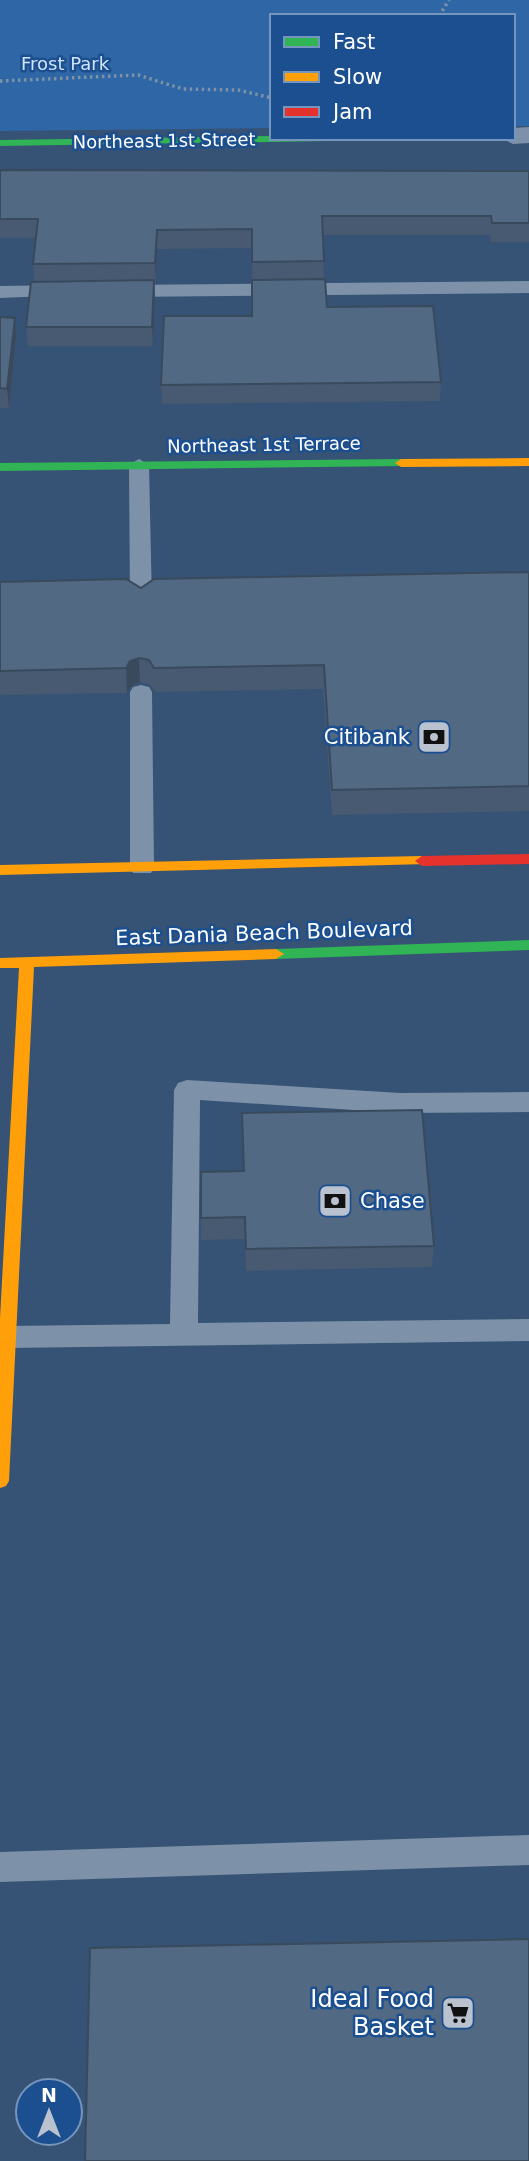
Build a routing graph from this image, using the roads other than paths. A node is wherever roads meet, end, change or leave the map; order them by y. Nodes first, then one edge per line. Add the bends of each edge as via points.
1 (270, 139) edge
2 (0, 143) edge
3 (529, 287) edge
4 (0, 292) edge
5 (529, 462) edge
6 (139, 466) junction
7 (0, 467) edge
8 (141, 603) edge
9 (141, 692) dead end
10 (529, 859) edge
11 (142, 867) junction
12 (0, 870) edge
13 (529, 945) edge
14 (27, 962) junction
15 (0, 963) edge
16 (529, 1102) edge
17 (5, 1272) edge
18 (529, 1329) edge
19 (184, 1335) junction
20 (8, 1337) junction
21 (0, 1482) edge
22 (529, 1850) edge
23 (0, 1867) edge

1 - 2 street, Northeast 1st Street
3 - 4 lane
5 - 6 street, Northeast 1st Terrace
6 - 7 street, Northeast 1st Terrace
6 - 8 lane
9 - 11 lane
10 - 11 street
11 - 12 street
13 - 14 street, East Dania Beach Boulevard
14 - 15 street, East Dania Beach Boulevard
14 - 17 street
16 - 19 lane via 400,1102 187,1090
17 - 20 street
18 - 19 lane
19 - 20 lane
20 - 21 street
22 - 23 lane

